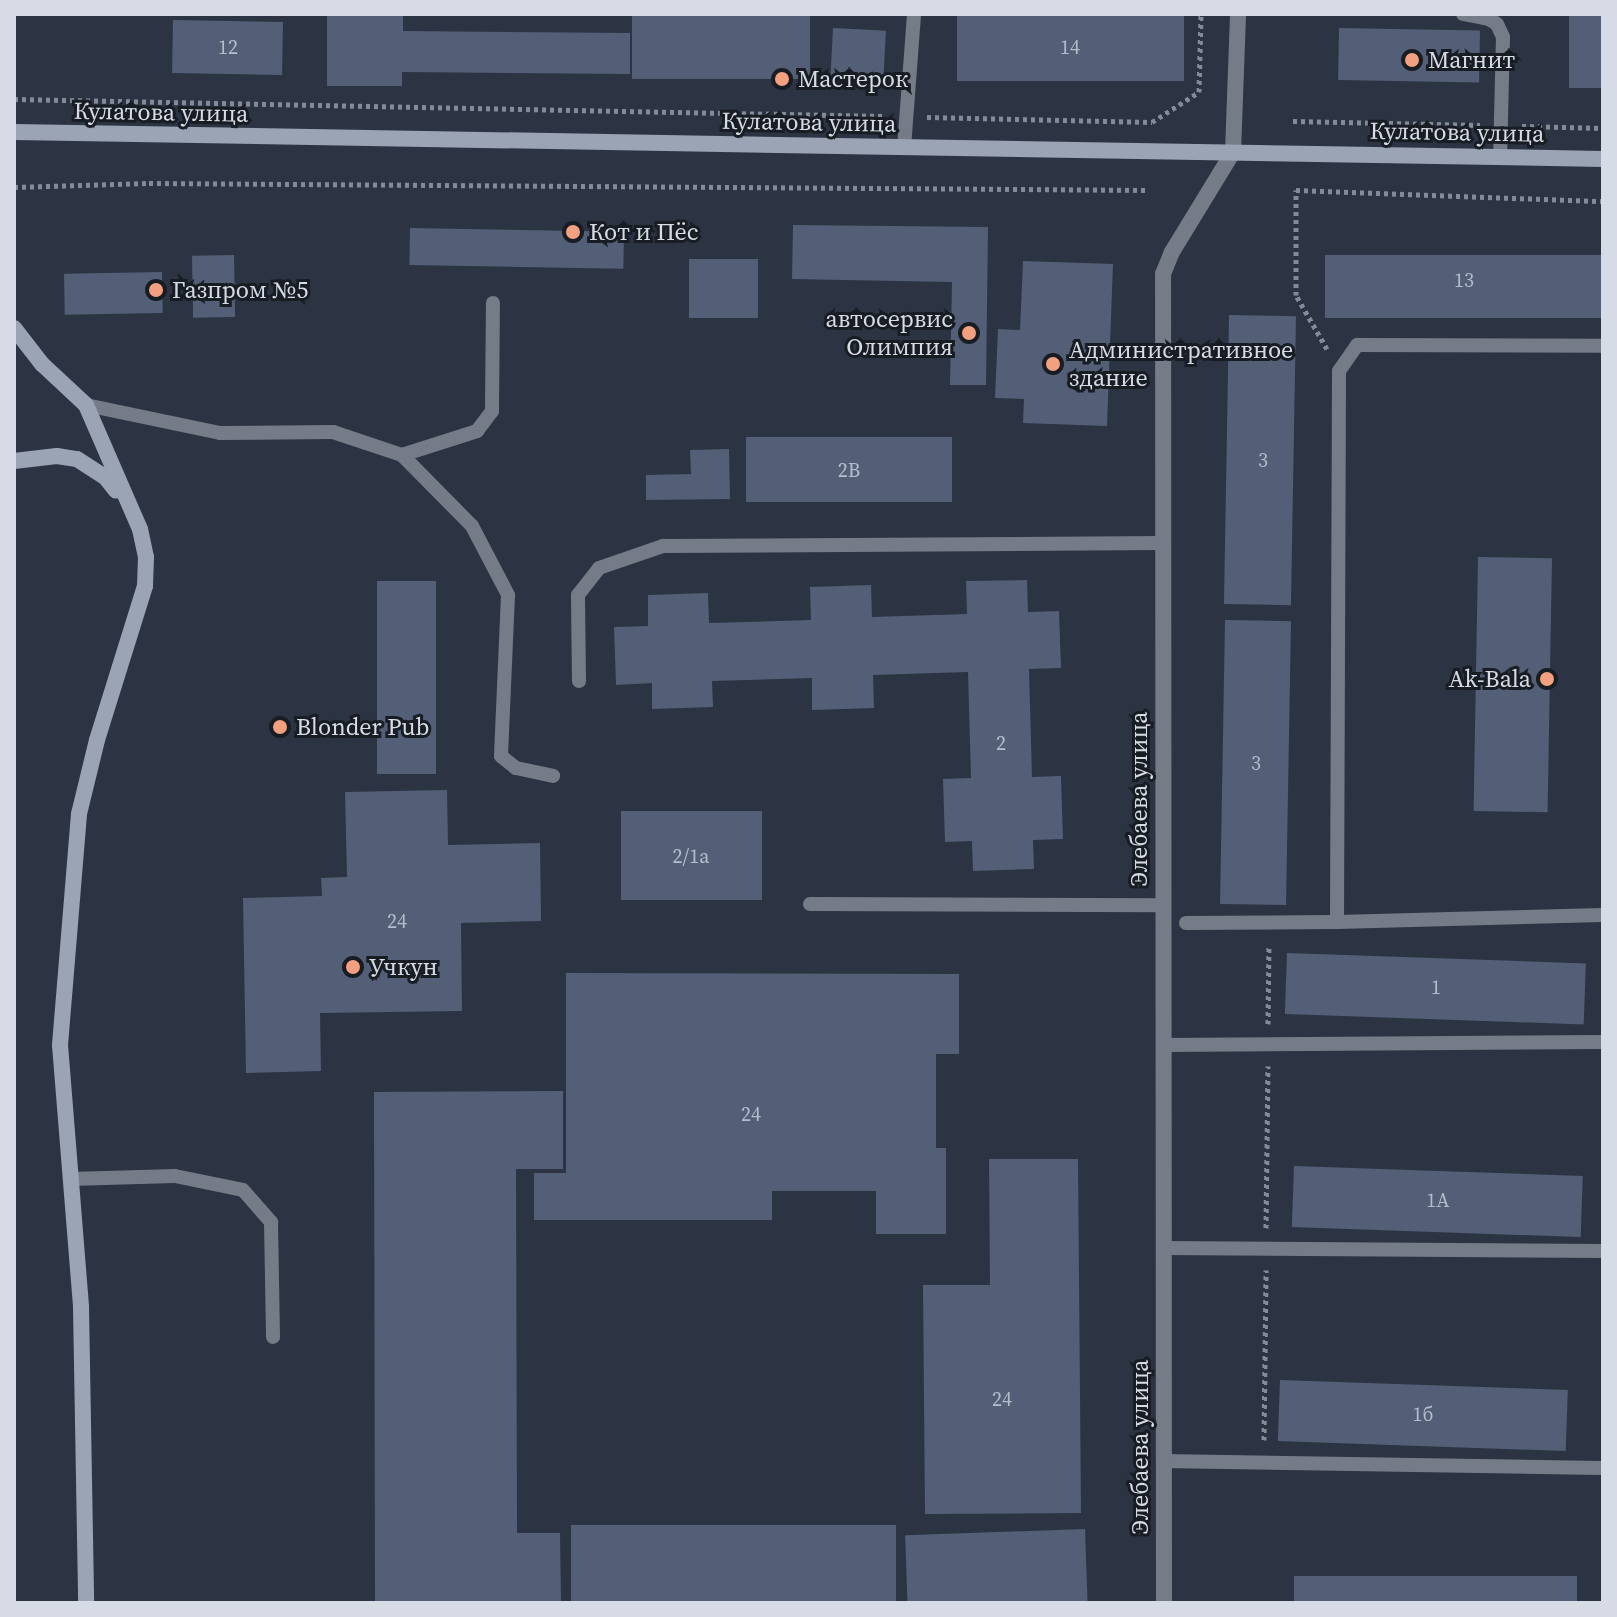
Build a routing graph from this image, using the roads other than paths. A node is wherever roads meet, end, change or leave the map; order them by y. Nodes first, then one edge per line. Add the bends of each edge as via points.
1 (914, 14) edge
2 (1238, 14) edge
3 (1463, 14) edge
4 (14, 132) edge
5 (904, 148) junction
6 (1233, 152) junction
7 (1500, 157) junction
8 (1603, 159) edge
9 (493, 303) dead end
10 (14, 328) edge
11 (1603, 346) edge
12 (86, 405) junction
13 (402, 455) junction
14 (14, 461) edge
15 (129, 508) junction
16 (1163, 543) junction
17 (579, 681) dead end
18 (553, 776) dead end
19 (810, 904) dead end
20 (1163, 905) junction
21 (1603, 915) edge
22 (1337, 922) junction
23 (1186, 923) dead end
24 (1603, 1042) edge
25 (1163, 1045) junction
26 (70, 1179) junction
27 (1163, 1248) junction
28 (1603, 1251) edge
29 (273, 1337) dead end
30 (1164, 1461) junction
31 (1603, 1468) edge
32 (86, 1603) edge
33 (1164, 1603) edge

1 - 5 lane
2 - 6 street, Элебаева улица
3 - 7 lane via 1489,19 1503,37
4 - 5 main road, Кулатова улица
5 - 6 main road, Кулатова улица
6 - 7 main road, Кулатова улица
6 - 16 street, Элебаева улица via 1163,274
7 - 8 main road, Кулатова улица
9 - 13 lane via 492,411 477,431
10 - 12 main road via 42,364
11 - 22 lane via 1357,345 1339,371
12 - 13 lane via 220,433 333,432
12 - 15 main road
13 - 18 lane via 472,526 508,595 501,756 516,768
14 - 15 main road via 45,456 77,459 106,478
15 - 26 main road via 146,557 145,586 79,814 69,905 60,1045
16 - 17 lane via 663,546 599,568 578,595
16 - 20 street, Элебаева улица
19 - 20 lane
20 - 25 street, Элебаева улица
21 - 22 lane
22 - 23 lane
24 - 25 lane
25 - 27 street, Элебаева улица
26 - 29 lane via 175,1176 243,1190 271,1222
26 - 32 main road via 81,1307
27 - 28 lane
27 - 30 street, Элебаева улица
30 - 31 lane
30 - 33 street, Элебаева улица

